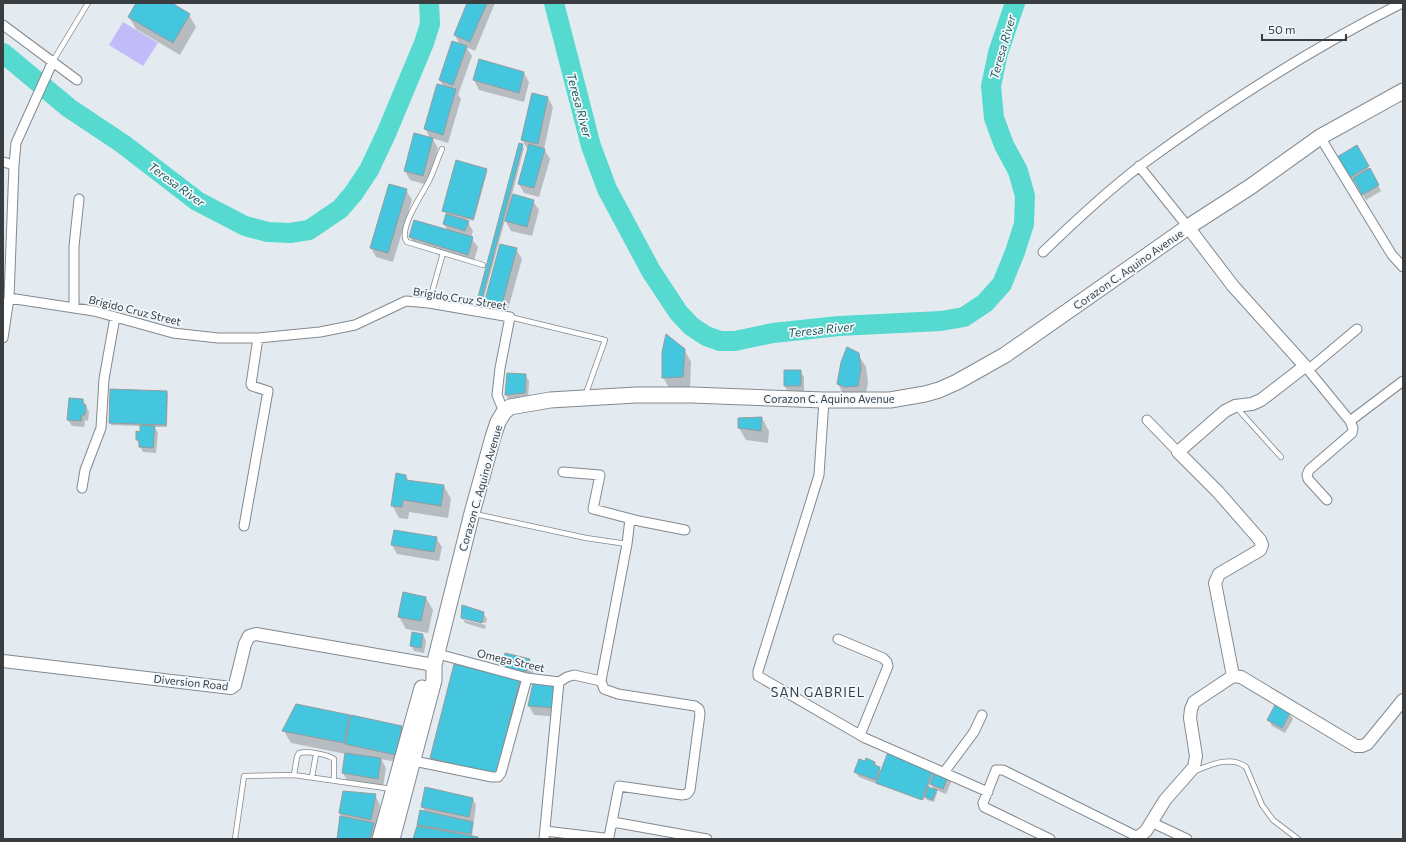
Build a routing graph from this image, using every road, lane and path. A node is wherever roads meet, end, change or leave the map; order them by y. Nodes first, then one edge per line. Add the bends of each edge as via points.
1 (88, 3) edge
2 (1402, 3) edge
3 (3, 25) edge
4 (52, 61) junction
5 (77, 80) dead end
6 (1403, 91) edge
7 (1320, 137) junction
8 (442, 149) dead end
9 (3, 162) edge
10 (14, 165) junction
11 (1139, 166) junction
12 (79, 198) dead end
13 (1188, 227) junction
14 (1043, 252) dead end
15 (443, 253) junction
16 (483, 265) dead end
17 (1403, 267) edge
18 (9, 298) junction
19 (429, 303) junction
20 (74, 307) junction
21 (115, 317) junction
22 (510, 317) junction
23 (1357, 329) dead end
24 (3, 338) edge
25 (258, 338) junction
26 (1306, 368) junction
27 (1403, 381) edge
28 (584, 398) junction
29 (824, 400) junction
30 (1235, 406) junction
31 (504, 412) junction
32 (1147, 420) dead end
33 (1350, 422) junction
34 (1178, 452) junction
35 (1282, 457) dead end
36 (564, 472) dead end
37 (82, 488) dead end
38 (1327, 500) dead end
39 (472, 513) junction
40 (630, 519) junction
41 (244, 526) dead end
42 (685, 530) dead end
43 (627, 544) junction
44 (838, 639) dead end
45 (436, 659) junction
46 (3, 661) edge
47 (1233, 676) junction
48 (527, 678) junction
49 (601, 681) junction
50 (559, 682) junction
51 (1403, 700) edge
52 (982, 715) dead end
53 (860, 735) junction
54 (316, 754) junction
55 (414, 761) junction
56 (944, 771) junction
57 (1190, 772) junction
58 (294, 775) junction
59 (312, 777) junction
60 (334, 780) junction
61 (400, 790) junction
62 (988, 792) junction
63 (613, 822) junction
64 (1151, 822) junction
65 (544, 835) edge
66 (1137, 838) edge
67 (235, 839) edge
68 (380, 839) edge
69 (392, 839) edge
70 (707, 839) edge
71 (1050, 839) edge
72 (1187, 839) edge
73 (1298, 839) edge

1 - 4 lane
2 - 11 street via 1335,37
3 - 4 street
4 - 5 street
4 - 10 street via 49,73 16,143
6 - 7 main road, Corazon C. Aquino Avenue
7 - 13 main road, Corazon C. Aquino Avenue
7 - 17 street via 1392,255
8 - 15 lane via 404,232 407,242
9 - 10 street
10 - 18 street
11 - 13 street
11 - 14 street
12 - 20 street via 74,246
13 - 26 street via 1233,286
13 - 29 main road, Corazon C. Aquino Avenue via 1005,355 957,382 909,398
15 - 16 lane
15 - 19 lane
18 - 20 street, Brigido Cruz Street
18 - 24 street
19 - 22 street, Brigido Cruz Street
19 - 25 street, Brigido Cruz Street via 406,301 355,324 320,332
20 - 21 street, Brigido Cruz Street
21 - 25 street, Brigido Cruz Street via 174,333 218,338
21 - 37 street via 104,379 101,428 85,470
22 - 28 lane via 605,340
22 - 31 street, Brigido Cruz Street via 497,395
23 - 26 street
25 - 41 street via 251,384 268,391
26 - 30 street via 1261,400
26 - 33 street
27 - 33 street
28 - 29 main road, Corazon C. Aquino Avenue via 685,395
28 - 31 main road, Corazon C. Aquino Avenue via 516,405
29 - 53 street via 818,475 758,676
30 - 34 street via 1225,411
30 - 35 lane
31 - 39 main road, Corazon C. Aquino Avenue via 493,437
32 - 34 street
33 - 38 street via 1352,433 1308,470 1308,479
34 - 47 street via 1218,492 1262,545 1260,550 1219,574 1215,583
36 - 40 street via 600,475 593,509
39 - 43 lane via 586,538
39 - 45 main road, Corazon C. Aquino Avenue
40 - 42 street
40 - 43 street
43 - 49 street
44 - 53 street via 884,658 888,666
45 - 46 street, Diversion Road via 256,634 249,636 245,644 235,685 231,688
45 - 48 street, Omega Street
45 - 55 main road, Corazon C. Aquino Avenue via 434,680
45 - 61 main road, Corazon C. Aquino Avenue via 425,677
47 - 51 street via 1241,677 1356,746 1368,744
47 - 57 street via 1198,697 1191,709 1191,728 1196,756
48 - 50 street, Omega Street
48 - 55 street via 498,777 492,778
49 - 50 street, Omega Street via 574,675
49 - 63 street via 604,689 618,694 695,706 700,714 690,790 687,794 619,786
50 - 65 street
52 - 56 street via 974,732
53 - 56 street
54 - 58 lane via 300,753
54 - 59 lane
54 - 60 lane via 334,759
55 - 61 main road, Corazon C. Aquino Avenue
56 - 62 street
57 - 64 street via 1165,800
57 - 73 lane via 1214,764 1241,762 1246,767 1262,805 1273,820
58 - 59 lane
58 - 67 lane via 244,776
59 - 60 lane
60 - 61 lane
61 - 68 main road, Corazon C. Aquino Avenue
61 - 69 main road, Corazon C. Aquino Avenue
62 - 66 street via 996,770 1003,770
62 - 71 street via 983,803 986,809
63 - 65 street via 610,837
63 - 70 street
64 - 66 street via 1146,831
64 - 72 street

